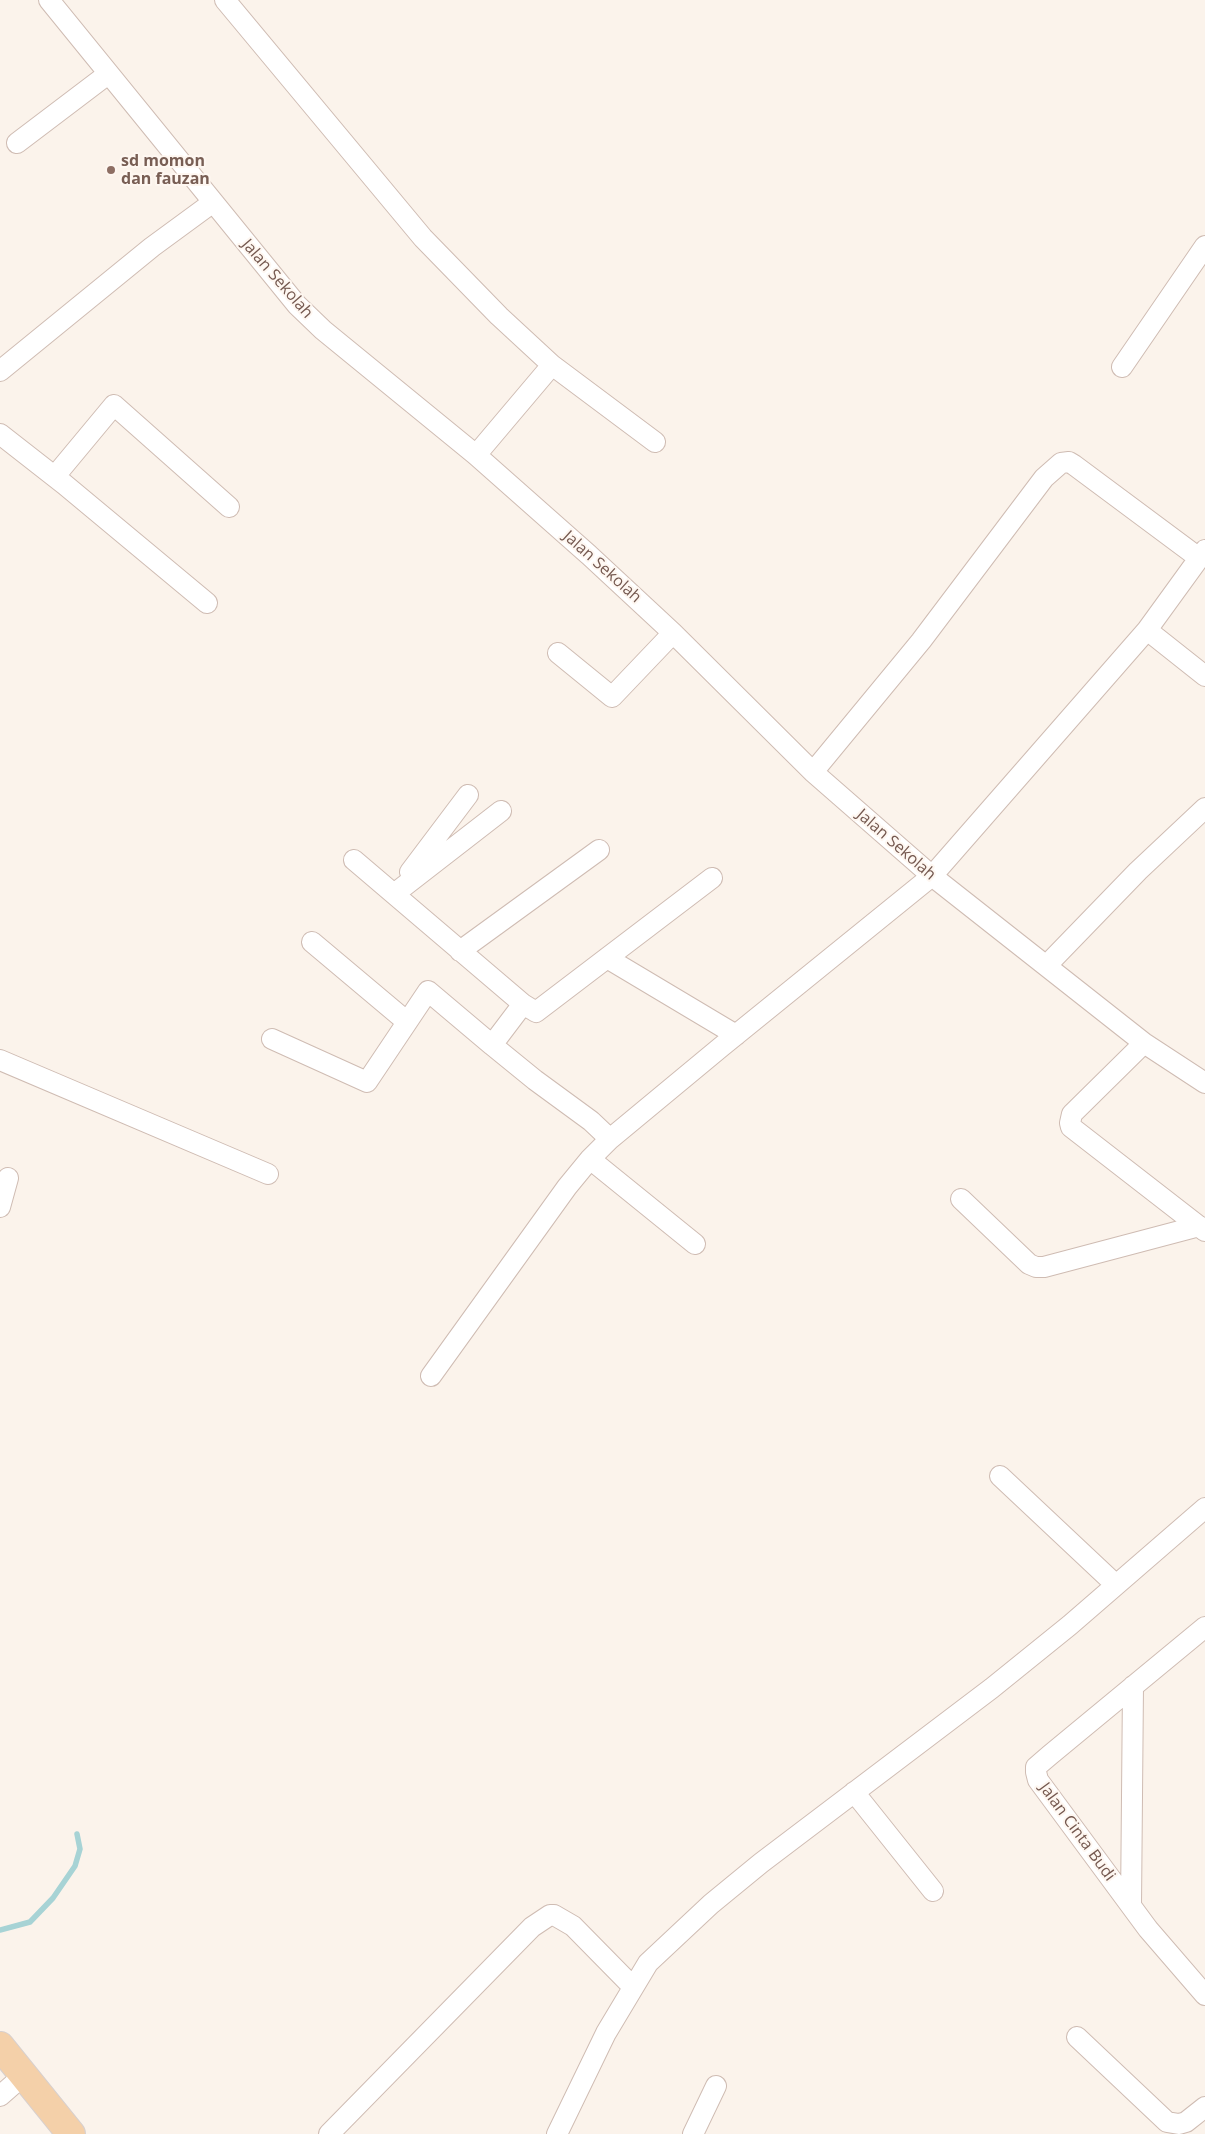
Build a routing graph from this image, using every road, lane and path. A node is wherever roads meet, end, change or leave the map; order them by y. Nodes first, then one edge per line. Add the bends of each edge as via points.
1 (49, 0) edge
2 (225, 0) edge
3 (108, 74) junction
4 (17, 143) dead end
5 (212, 202) junction
6 (1205, 246) edge
7 (552, 365) junction
8 (1122, 367) dead end
9 (0, 371) edge
10 (0, 434) edge
11 (655, 442) dead end
12 (476, 456) junction
13 (55, 476) junction
14 (228, 508) dead end
15 (1202, 554) edge
16 (207, 604) dead end
17 (1147, 630) junction
18 (673, 633) junction
19 (558, 653) dead end
20 (1205, 676) edge
21 (813, 772) junction
22 (468, 795) dead end
23 (1205, 808) edge
24 (501, 811) dead end
25 (599, 850) dead end
26 (354, 860) dead end
27 (932, 876) junction
28 (712, 878) dead end
29 (394, 894) junction
30 (312, 942) dead end
31 (460, 950) junction
32 (607, 958) junction
33 (1047, 964) junction
34 (523, 1004) junction
35 (406, 1021) junction
36 (736, 1036) junction
37 (272, 1039) dead end
38 (1144, 1043) junction
39 (492, 1045) junction
40 (0, 1060) edge
41 (1205, 1083) edge
42 (610, 1139) junction
43 (590, 1159) junction
44 (268, 1174) dead end
45 (8, 1178) dead end
46 (961, 1199) dead end
47 (0, 1207) edge
48 (1202, 1228) edge
49 (694, 1244) dead end
50 (431, 1376) dead end
51 (1000, 1476) dead end
52 (1205, 1508) edge
53 (1116, 1585) junction
54 (1205, 1627) edge
55 (1133, 1686) junction
56 (854, 1792) junction
57 (933, 1891) dead end
58 (1131, 1906) junction
59 (633, 1986) junction
60 (1205, 1995) edge
61 (1077, 2037) dead end
62 (0, 2046) edge
63 (24, 2075) junction
64 (716, 2086) dead end
65 (0, 2096) edge
66 (1205, 2108) edge
67 (71, 2134) edge
68 (329, 2134) edge
69 (557, 2134) edge
70 (694, 2134) edge

1 - 3 street, Jalan Sekolah
2 - 7 street via 423,238
3 - 4 street
3 - 5 street, Jalan Sekolah
5 - 9 street
5 - 12 street, Jalan Sekolah via 296,305
6 - 8 street
7 - 11 street
7 - 12 street
10 - 13 street
12 - 18 street, Jalan Sekolah
13 - 14 street via 114,405
13 - 16 street
15 - 17 street
15 - 21 street via 1074,465 1061,463 1044,478 921,641
17 - 20 street
17 - 27 street
18 - 19 street via 612,697
18 - 21 street, Jalan Sekolah
21 - 27 street, Jalan Sekolah
22 - 29 street
23 - 33 street
24 - 29 street
25 - 31 street
26 - 29 street
27 - 33 street, Jalan Sekolah
27 - 36 street
28 - 32 street
29 - 31 street
30 - 35 street
31 - 34 street
32 - 34 street via 536,1012
32 - 36 street
33 - 38 street, Jalan Sekolah
34 - 39 street
35 - 37 street via 367,1082
35 - 39 street via 428,991
36 - 42 street
38 - 41 street, Jalan Sekolah
38 - 48 street via 1072,1114 1070,1123
39 - 42 street via 592,1121
40 - 44 street
42 - 43 street
43 - 49 street
43 - 50 street
45 - 47 street
46 - 48 street via 1036,1267
51 - 53 street
52 - 53 street
53 - 56 street via 992,1688
54 - 55 street, Jalan Cinta Budi
55 - 58 street
55 - 58 street, Jalan Cinta Budi via 1036,1767 1038,1780
56 - 57 street
56 - 59 street via 711,1904 648,1963
58 - 60 street, Jalan Cinta Budi
59 - 68 street via 573,1926 550,1915 532,1927
59 - 69 street via 606,2033
61 - 66 street via 1167,2122 1186,2122
62 - 63 main road
63 - 65 street
63 - 67 main road
64 - 70 street

